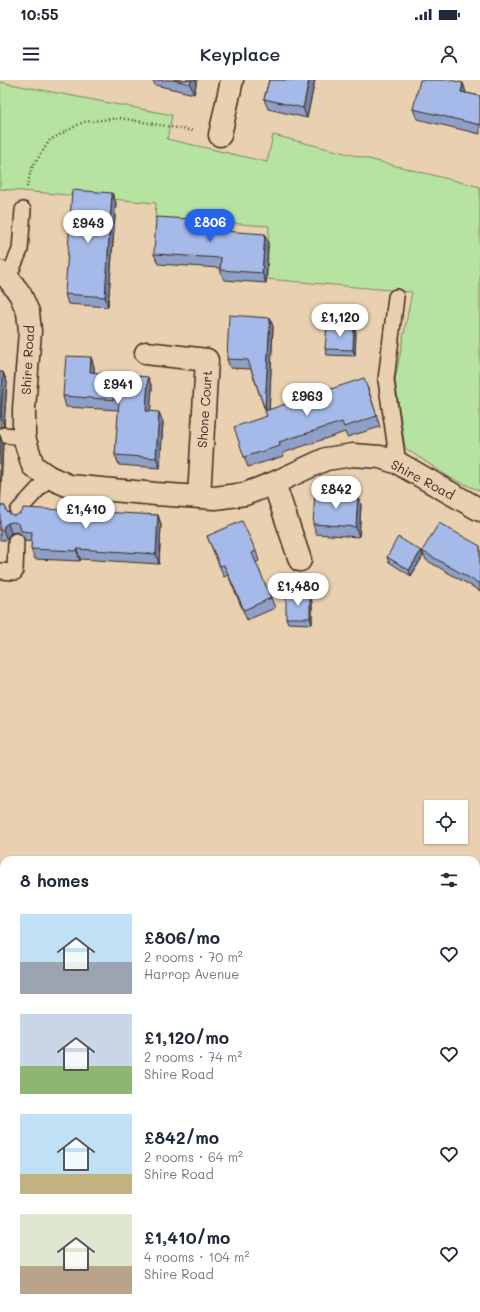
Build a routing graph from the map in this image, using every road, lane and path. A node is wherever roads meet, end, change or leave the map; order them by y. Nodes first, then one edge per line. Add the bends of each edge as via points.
1 (232, 80) edge
2 (220, 135) joint
3 (23, 210) joint
4 (4, 275) edge
5 (396, 297) dead end
6 (146, 353) dead end
7 (398, 463) junction
8 (49, 477) junction
9 (274, 483) junction
10 (199, 497) junction
11 (480, 510) edge
12 (18, 517) edge
13 (16, 541) dead end
14 (300, 560) dead end
15 (0, 571) edge

1 - 2 street
2 - 3 path via 120,118 82,122 50,140 31,169
3 - 4 lane via 20,250
4 - 8 street, Shire Road via 20,294 28,312 30,331 24,409 14,436 33,466
5 - 7 lane via 386,380
6 - 10 street, Shone Court via 207,360
7 - 9 street, Shire Road via 380,457 353,455 326,459
7 - 11 street, Shire Road
8 - 10 street, Shire Road via 69,486
8 - 12 lane via 18,511
9 - 10 street, Shire Road via 244,494 215,498
9 - 14 street
13 - 15 lane via 15,572

